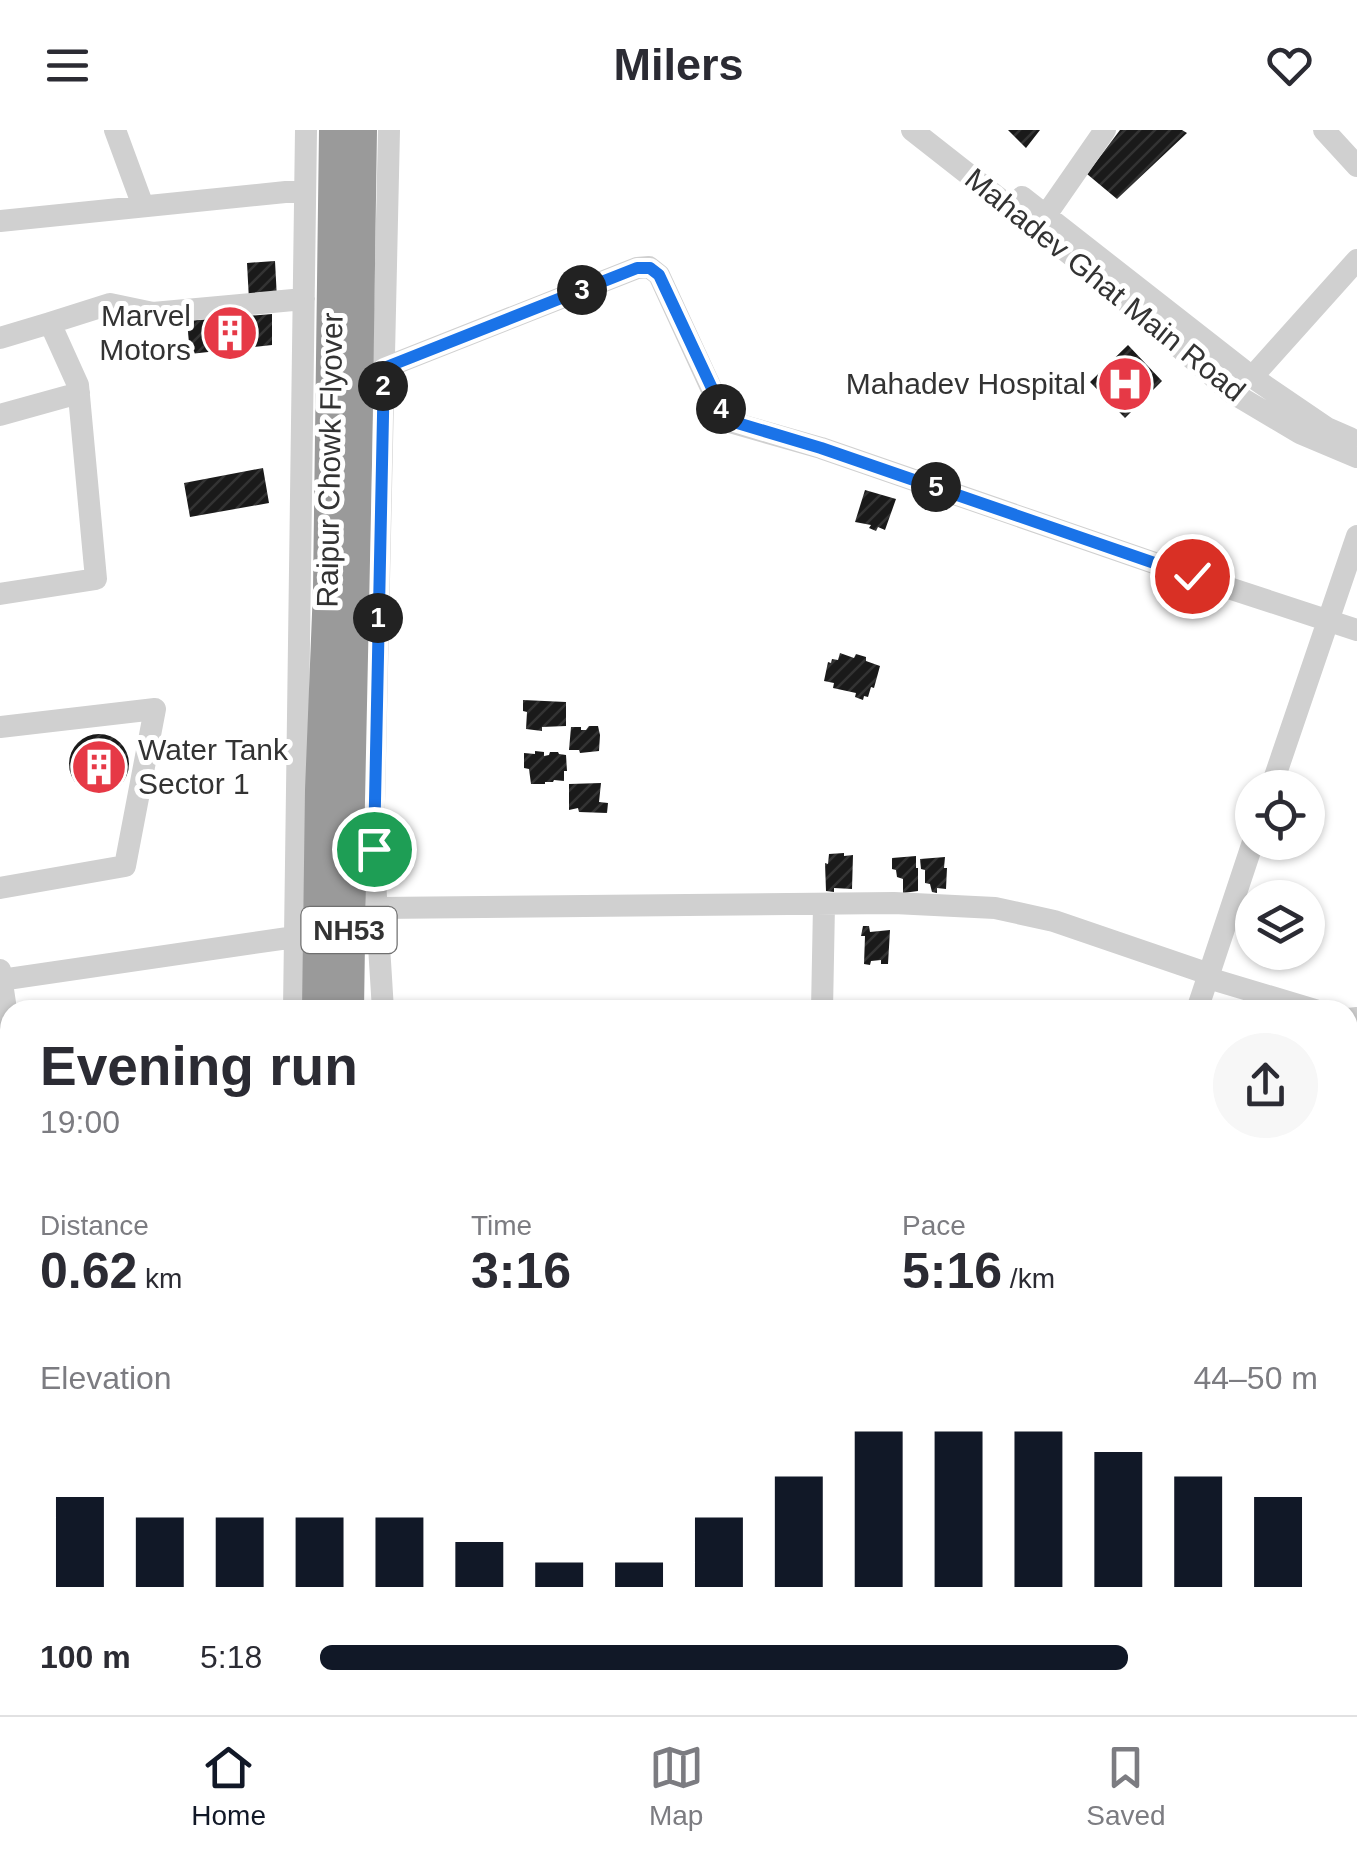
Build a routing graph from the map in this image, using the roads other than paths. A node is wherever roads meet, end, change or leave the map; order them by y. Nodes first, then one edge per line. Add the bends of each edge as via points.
1 (115, 130) edge
2 (306, 130) edge
3 (335, 130) edge
4 (360, 130) edge
5 (388, 130) edge
6 (912, 130) edge
7 (937, 130) edge
8 (1105, 130) edge
9 (1324, 130) edge
10 (1357, 166) edge
11 (305, 190) junction
12 (143, 206) junction
13 (1046, 216) junction
14 (0, 221) edge
15 (1357, 260) edge
16 (304, 299) junction
17 (50, 323) junction
18 (0, 338) edge
19 (384, 368) junction
20 (1252, 377) junction
21 (78, 394) junction
22 (0, 415) edge
23 (1357, 440) edge
24 (1357, 457) edge
25 (1357, 536) edge
26 (341, 589) junction
27 (0, 594) edge
28 (1327, 620) junction
29 (1357, 630) edge
30 (0, 727) edge
31 (1278, 770) edge
32 (309, 791) junction
33 (361, 849) junction
34 (1247, 860) edge
35 (0, 888) edge
36 (824, 905) junction
37 (378, 908) junction
38 (295, 937) junction
39 (1209, 976) junction
40 (0, 977) edge
41 (294, 1000) edge
42 (318, 1000) edge
43 (349, 1000) edge
44 (383, 1000) edge
45 (822, 1000) edge
46 (1201, 1000) edge
47 (1284, 1000) edge

1 - 12 street
2 - 11 street
3 - 26 highway, Raipur Chowk Flyover / NH53
4 - 26 highway, Raipur Chowk Flyover / NH53
5 - 19 street
6 - 24 street, Mahadev Ghat Main Road via 1231,392 1300,434
7 - 13 street
8 - 13 street
9 - 10 street
11 - 12 street
11 - 16 street
12 - 14 street
13 - 20 street
15 - 20 street
16 - 17 street via 152,313 110,304
16 - 32 street
17 - 18 street
17 - 21 street
19 - 28 street via 650,268 734,422
19 - 33 street
20 - 23 street via 1327,428
21 - 22 street
21 - 27 street via 96,579
25 - 28 street
26 - 32 highway, Raipur Chowk Flyover / NH53
26 - 33 highway, Raipur Chowk Flyover / NH53
28 - 29 street
28 - 31 street
30 - 35 street via 155,710 125,866
32 - 38 street
32 - 42 highway, NH53
33 - 37 street
33 - 43 highway, NH53
34 - 39 street
36 - 37 street
36 - 39 street via 995,908 1054,921
36 - 45 street
37 - 44 street
38 - 40 street
38 - 41 street
39 - 46 street
39 - 47 street

